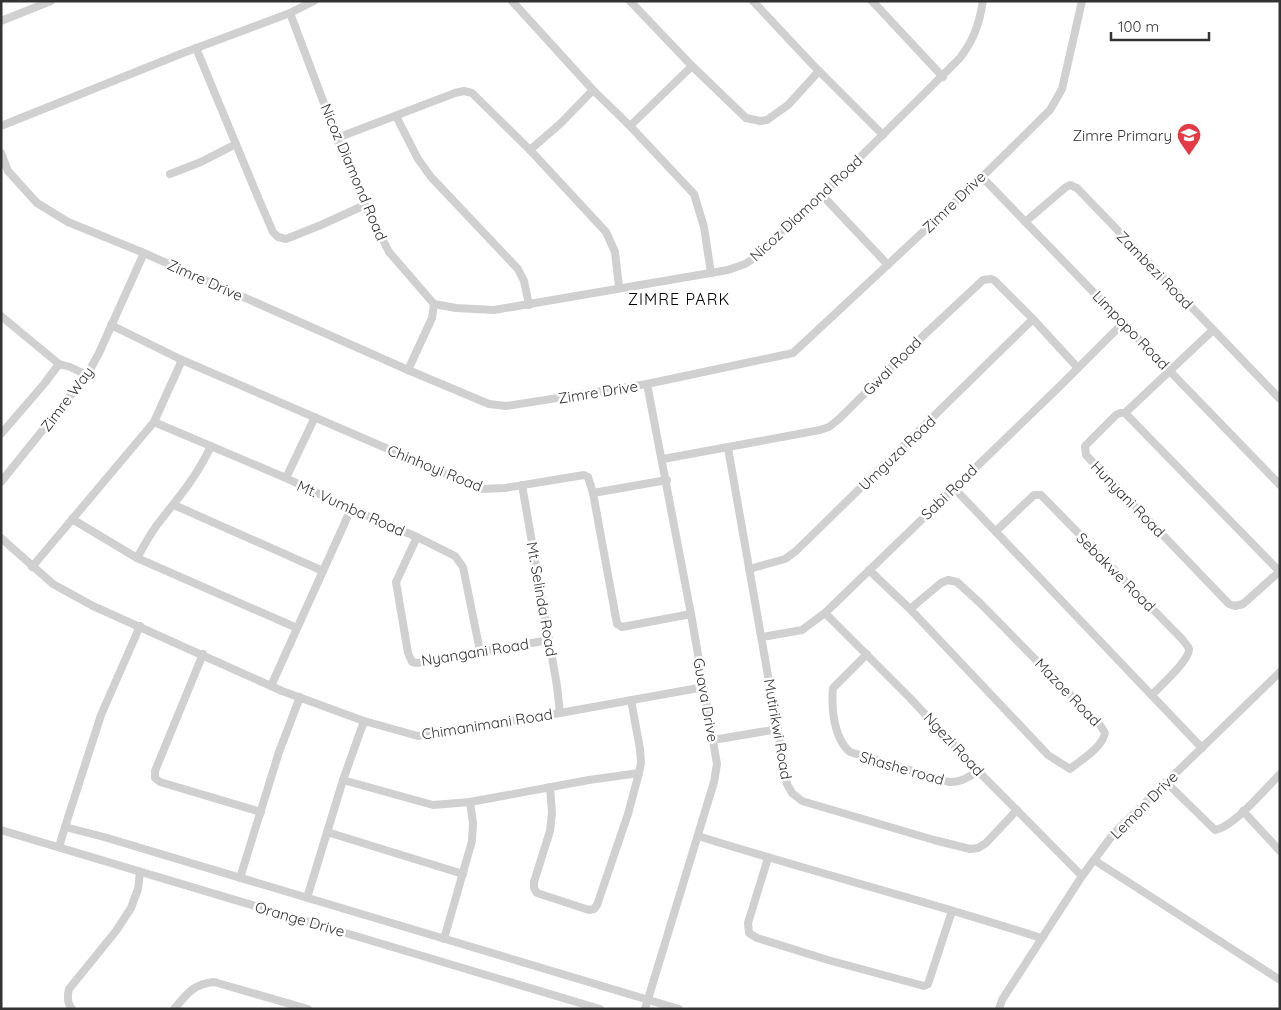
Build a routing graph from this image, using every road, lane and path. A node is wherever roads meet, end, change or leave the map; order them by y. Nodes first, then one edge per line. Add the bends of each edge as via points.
1 (314, 1) edge
2 (512, 1) edge
3 (630, 1) edge
4 (753, 1) edge
5 (872, 1) edge
6 (983, 1) edge
7 (1082, 1) edge
8 (48, 2) edge
9 (290, 13) junction
10 (1, 21) edge
11 (196, 48) junction
12 (692, 66) junction
13 (819, 71) junction
14 (942, 77) junction
15 (593, 90) junction
16 (396, 116) junction
17 (1, 126) edge
18 (630, 126) junction
19 (883, 135) junction
20 (337, 138) junction
21 (236, 144) junction
22 (530, 150) junction
23 (1, 153) edge
24 (170, 174) dead end
25 (982, 177) junction
26 (822, 195) junction
27 (365, 205) junction
28 (1025, 222) junction
29 (144, 253) junction
30 (888, 265) junction
31 (711, 273) junction
32 (619, 287) junction
33 (434, 304) junction
34 (529, 305) junction
35 (1, 316) edge
36 (1033, 319) junction
37 (1124, 322) junction
38 (111, 325) junction
39 (1213, 330) junction
40 (182, 360) junction
41 (59, 364) junction
42 (1077, 368) junction
43 (408, 370) junction
44 (1170, 370) junction
45 (87, 376) junction
46 (647, 384) junction
47 (1280, 399) edge
48 (1125, 413) junction
49 (315, 417) junction
50 (154, 422) junction
51 (1, 434) edge
52 (211, 446) junction
53 (728, 448) junction
54 (663, 459) junction
55 (286, 478) junction
56 (667, 480) junction
57 (1, 482) edge
58 (1280, 484) edge
59 (522, 486) junction
60 (953, 487) junction
61 (593, 493) junction
62 (174, 505) junction
63 (350, 509) junction
64 (72, 519) junction
65 (996, 531) junction
66 (417, 537) junction
67 (1, 538) edge
68 (137, 558) junction
69 (32, 567) junction
70 (749, 569) junction
71 (869, 570) junction
72 (323, 571) junction
73 (1280, 572) edge
74 (910, 609) junction
75 (826, 613) junction
76 (691, 614) junction
77 (140, 626) junction
78 (297, 628) junction
79 (762, 637) junction
80 (549, 640) junction
81 (480, 651) junction
82 (202, 654) junction
83 (867, 654) junction
84 (1280, 672) edge
85 (271, 686) junction
86 (704, 687) junction
87 (1152, 695) junction
88 (300, 697) junction
89 (631, 700) junction
90 (560, 713) junction
91 (364, 721) junction
92 (778, 729) junction
93 (713, 740) junction
94 (1202, 748) junction
95 (978, 771) junction
96 (639, 773) junction
97 (1280, 774) edge
98 (343, 780) junction
99 (1166, 782) junction
100 (550, 787) junction
101 (470, 802) junction
102 (1017, 810) junction
103 (1244, 811) junction
104 (261, 812) junction
105 (65, 827) junction
106 (1, 830) edge
107 (327, 832) junction
108 (698, 836) junction
109 (59, 847) junction
110 (1280, 851) edge
111 (768, 858) junction
112 (1094, 860) junction
113 (140, 872) junction
114 (463, 874) junction
115 (1082, 876) junction
116 (240, 878) junction
117 (307, 898) junction
118 (952, 911) junction
119 (1041, 938) junction
120 (444, 939) junction
121 (1280, 980) edge
122 (648, 1000) junction
123 (72, 1009) edge
124 (174, 1009) edge
125 (308, 1009) edge
126 (600, 1009) edge
127 (645, 1009) edge
128 (679, 1009) edge
129 (999, 1009) edge

1 - 9 street
2 - 15 street
3 - 12 street
4 - 13 street
5 - 14 street
6 - 14 street, Nicoz Diamond Road via 971,43
7 - 25 street, Zimre Drive via 1062,89 1050,110
8 - 10 street
9 - 11 street
9 - 20 street, Nicoz Diamond Road
11 - 17 street
11 - 21 street
12 - 13 street via 746,118 760,121 767,120 788,105
12 - 18 street
13 - 19 street
14 - 19 street, Nicoz Diamond Road
15 - 18 street
15 - 22 street via 561,124
16 - 20 street
16 - 22 street via 454,93 472,93
16 - 34 street via 431,177 518,269
18 - 31 street via 694,194 704,227
19 - 26 street, Nicoz Diamond Road
20 - 27 street, Nicoz Diamond Road
21 - 24 street
21 - 27 street via 278,237 286,239
22 - 32 street via 606,232 615,252
23 - 29 street, Zimre Drive via 8,171 37,202 68,222
25 - 28 street, Limpopo Road
25 - 30 street, Zimre Drive
26 - 30 street
26 - 31 street, Nicoz Diamond Road via 751,260
27 - 33 street, Nicoz Diamond Road via 389,252
28 - 37 street, Limpopo Road
28 - 39 street, Zambezi Road via 1066,187 1074,186
29 - 38 street, Zimre Way
29 - 43 street, Zimre Drive
30 - 46 street, Zimre Drive via 793,353
31 - 32 street, Nicoz Diamond Road
32 - 34 street, Nicoz Diamond Road
33 - 34 street, Nicoz Diamond Road via 494,310
33 - 43 street via 432,318
35 - 41 street
36 - 42 street, Gwai Road
36 - 53 street, Gwai Road via 994,280 983,280 829,427
36 - 70 street, Umguza Road via 796,551 786,559
37 - 42 street, Sabi Road
37 - 44 street, Limpopo Road
38 - 40 street, Chinhoyi Road
38 - 45 street, Zimre Way
39 - 44 street
39 - 47 street, Zambezi Road
40 - 49 street, Chinhoyi Road
40 - 50 street
41 - 45 street
41 - 51 street
42 - 60 street, Sabi Road
43 - 46 street, Zimre Drive via 489,404 506,406
44 - 48 street
44 - 58 street, Limpopo Road
45 - 57 street, Zimre Way
46 - 54 street, Guava Drive
48 - 73 street
48 - 73 street, Hunyani Road via 1116,415 1090,440 1086,455 1229,604 1243,604
49 - 55 street
49 - 59 street, Chinhoyi Road via 481,490
50 - 52 street, Mt. Vumba Road
50 - 64 street
52 - 55 street, Mt. Vumba Road
52 - 62 street via 201,467
53 - 54 street, Gwai Road
53 - 70 street, Mutirikwi Road
54 - 56 street, Guava Drive
55 - 63 street, Mt. Vumba Road
56 - 61 street
56 - 76 street, Guava Drive
59 - 61 street, Chinhoyi Road via 584,476 590,481
59 - 80 street, Mt. Selinda Road
60 - 65 street
60 - 71 street, Sabi Road
61 - 76 street, Chinhoyi Road via 617,624 622,627
62 - 68 street via 159,522
62 - 72 street
63 - 66 street, Mt. Vumba Road
63 - 72 street
64 - 68 street
64 - 69 street
65 - 87 street
65 - 87 street, Sebakwe Road via 1034,495 1041,495 1182,640 1188,647 1188,655
66 - 81 street, Mt. Vumba Road via 459,561
66 - 81 street, Nyangani Road via 396,582 411,660 418,663
67 - 69 street, Chimanimani Road
68 - 78 street
69 - 77 street, Chimanimani Road via 53,584 93,606
70 - 79 street, Mutirikwi Road
71 - 74 street, Mazoe Road
71 - 75 street, Sabi Road
72 - 78 street
74 - 74 street, Mazoe Road via 1048,756 1070,769 1103,740 1105,733 1100,725 957,582 948,580 941,584
75 - 79 street, Sabi Road via 802,630
75 - 83 street, Ngezi Road
76 - 86 street, Guava Drive
77 - 82 street, Chimanimani Road
77 - 105 street via 101,715
78 - 85 street
79 - 92 street, Mutirikwi Road
80 - 81 street, Nyangani Road
80 - 90 street, Mt. Selinda Road
82 - 85 street, Chimanimani Road
82 - 104 street via 154,771 155,778
83 - 95 street, Ngezi Road
83 - 95 street, Shashe road via 833,688 834,715 843,747 850,752 949,782 962,781
84 - 94 street, Lemon Drive
85 - 88 street, Chimanimani Road
86 - 89 street, Chimanimani Road
86 - 93 street, Guava Drive
87 - 94 street
88 - 91 street, Chimanimani Road
88 - 104 street
89 - 90 street, Chimanimani Road
89 - 96 street via 640,748
90 - 91 street, Chimanimani Road via 428,736 404,733
91 - 98 street
92 - 93 street
92 - 102 street, Mutirikwi Road via 788,788 802,801 970,849 986,844
93 - 108 street, Guava Drive via 717,772
94 - 99 street, Lemon Drive
95 - 102 street, Ngezi Road
96 - 100 street
96 - 100 street via 597,906 589,910 537,893 534,888 550,831
97 - 103 street
98 - 101 street via 433,805
98 - 107 street
99 - 103 street via 1215,830
99 - 112 street, Lemon Drive via 1114,833
100 - 101 street
101 - 114 street via 472,841
102 - 115 street, Ngezi Road
103 - 110 street
104 - 116 street
105 - 109 street
105 - 116 street
106 - 109 street, Orange Drive
107 - 114 street
107 - 117 street
108 - 111 street
108 - 122 street, Guava Drive
109 - 113 street, Orange Drive
111 - 118 street
111 - 118 street via 748,923 749,933 837,963 924,986 928,984
112 - 115 street, Lemon Drive
112 - 121 street
113 - 123 street via 131,908 69,989
113 - 126 street, Orange Drive
114 - 120 street
115 - 119 street, Lemon Drive
116 - 117 street
117 - 120 street
118 - 119 street
119 - 129 street, Lemon Drive
120 - 122 street
122 - 127 street, Guava Drive
122 - 128 street
124 - 125 street via 193,988 214,982

